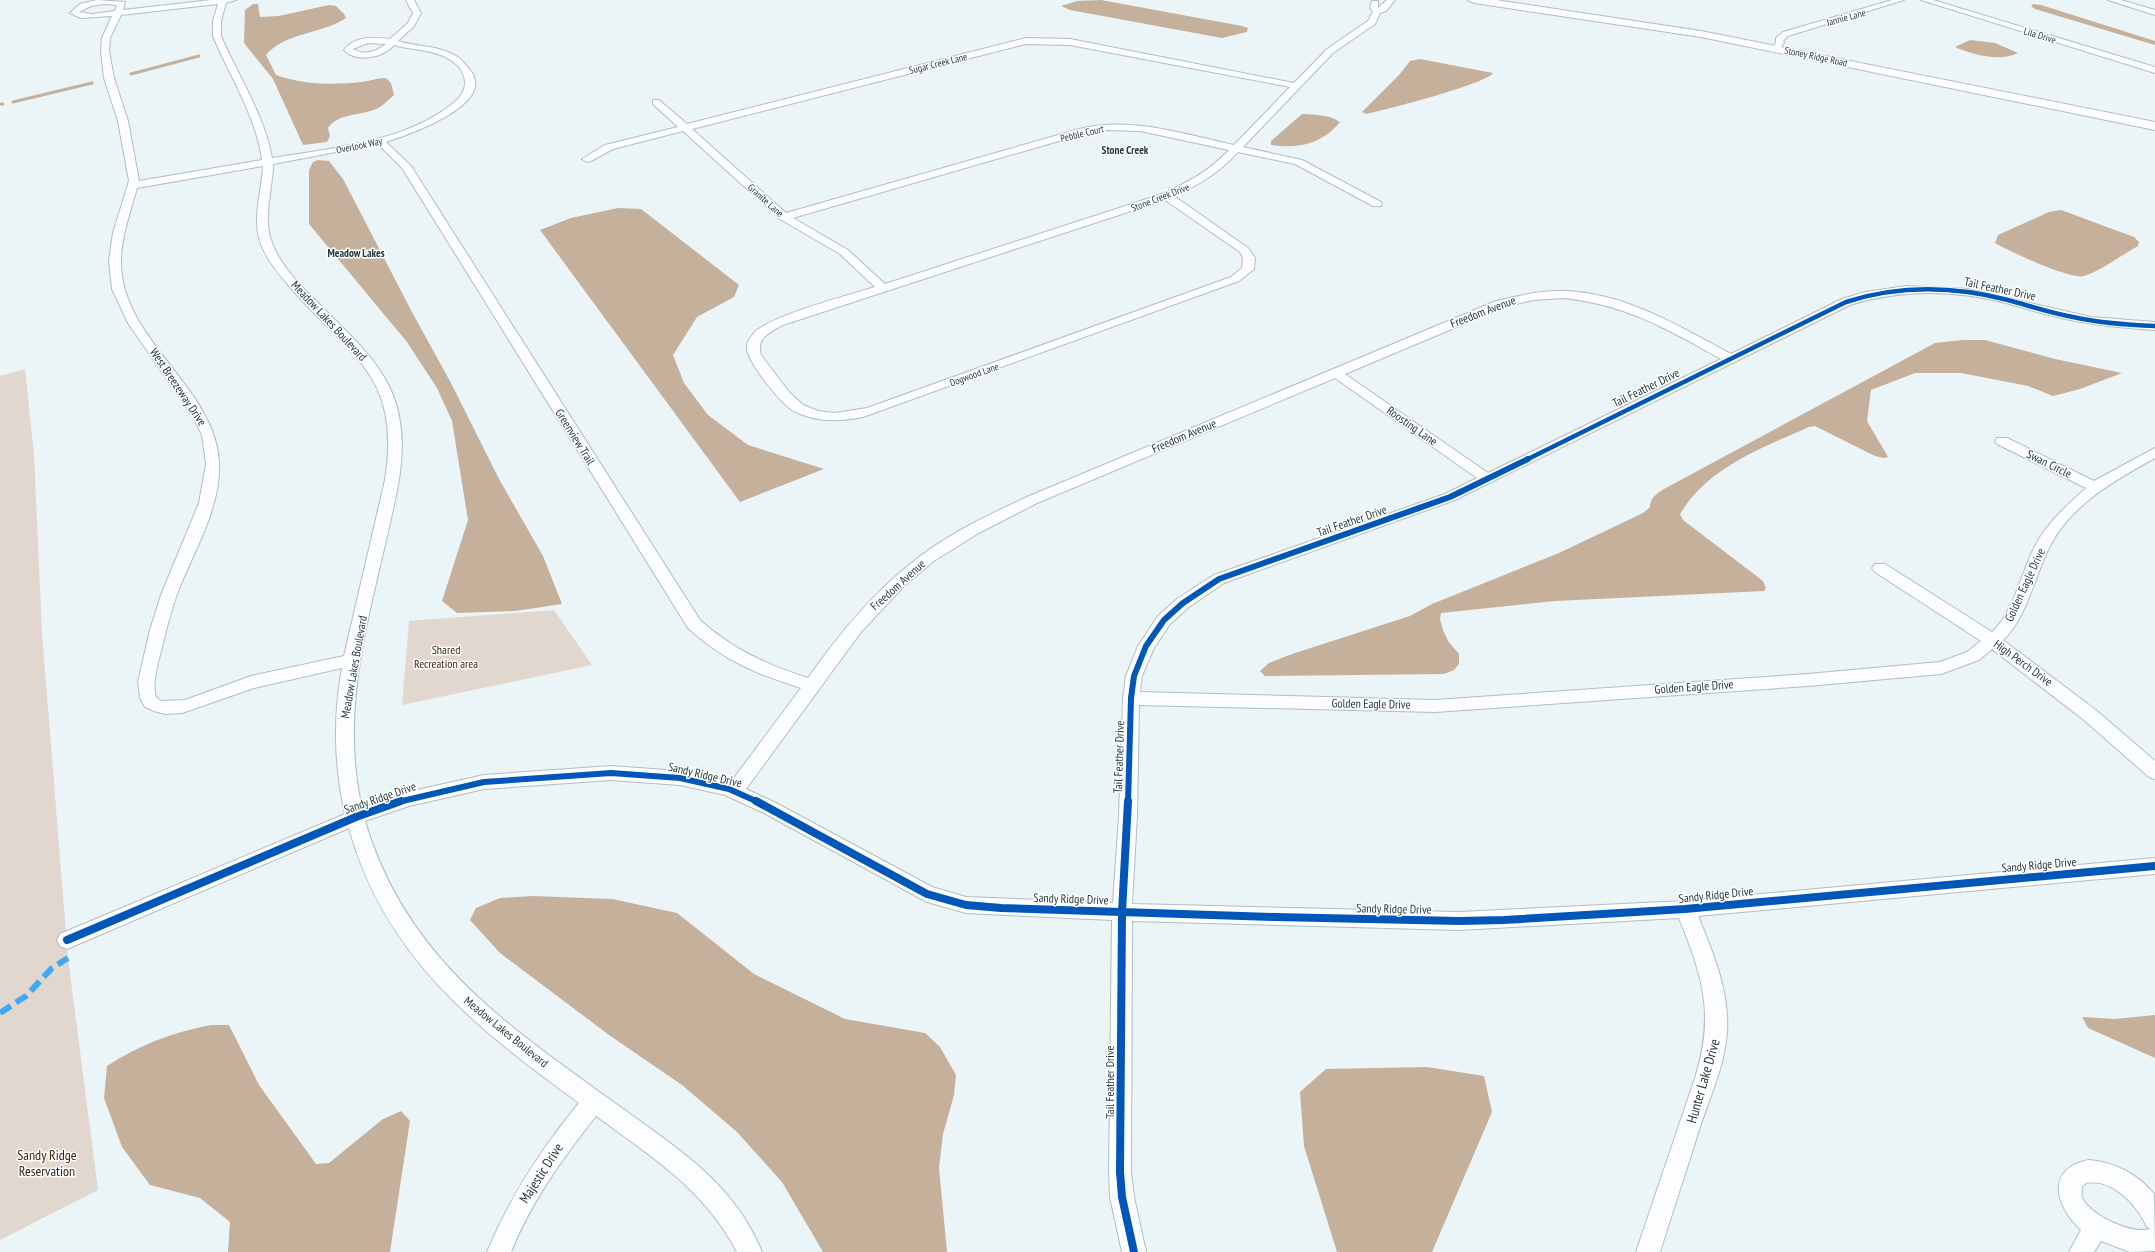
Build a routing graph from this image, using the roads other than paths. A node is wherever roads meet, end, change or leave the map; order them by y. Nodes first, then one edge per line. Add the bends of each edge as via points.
1 (226, 0) edge
2 (410, 0) edge
3 (1376, 0) edge
4 (1391, 0) edge
5 (1474, 0) edge
6 (1900, 0) edge
7 (1925, 0) edge
8 (2112, 0) edge
9 (1377, 11) junction
10 (119, 13) junction
11 (2155, 13) edge
12 (1778, 46) junction
13 (2155, 70) edge
14 (1296, 86) junction
15 (656, 102) dead end
16 (2155, 126) edge
17 (686, 128) junction
18 (380, 140) junction
19 (1236, 149) junction
20 (587, 159) dead end
21 (268, 161) junction
22 (134, 185) junction
23 (1166, 196) junction
24 (1377, 204) dead end
25 (784, 217) junction
26 (883, 288) junction
27 (2155, 326) edge
28 (1731, 359) junction
29 (1336, 373) junction
30 (2002, 441) dead end
31 (2155, 452) edge
32 (1488, 478) junction
33 (2095, 487) junction
34 (1880, 568) dead end
35 (1993, 640) junction
36 (352, 660) junction
37 (812, 685) junction
38 (1131, 698) junction
39 (2155, 772) edge
40 (735, 791) junction
41 (356, 817) junction
42 (2155, 866) edge
43 (1685, 909) junction
44 (1122, 912) junction
45 (67, 940) dead end
46 (595, 1101) junction
47 (2155, 1219) edge
48 (2093, 1232) junction
49 (2155, 1238) edge
50 (499, 1252) edge
51 (750, 1252) edge
52 (1134, 1252) edge
53 (1648, 1252) edge
54 (2081, 1252) edge

1 - 10 street
1 - 21 street, Meadow Lakes Boulevard via 217,21 217,36 266,147
2 - 18 street, Overlook Way via 417,13 414,21 392,42 450,56 469,74 470,85 463,99 446,113 419,127
3 - 9 street via 1374,7
4 - 9 street, Stone Creek Drive via 1383,9
5 - 12 street, Stoney Ridge Road
6 - 12 street, Jannie Lane via 1805,28 1792,34 1794,37
7 - 13 street, Lila Drive
8 - 11 street
9 - 14 street, Stone Creek Drive via 1372,22 1330,51
10 - 10 street via 86,17 74,13 87,5 112,2 122,4
10 - 22 street, West Breezeway Drive via 106,38 105,51 109,78 123,121
12 - 16 street, Stoney Ridge Road
14 - 17 street, Sugar Creek Lane via 1077,43 1034,41 1013,44
14 - 19 street, Stone Creek Drive
15 - 17 street, Granite Lane
17 - 20 street, Sugar Creek Lane via 609,147
17 - 25 street, Granite Lane
18 - 21 street, Overlook Way
18 - 37 street, Greenview Trail via 406,166 694,624 722,649 746,663
19 - 23 street, Stone Creek Drive via 1207,176
19 - 24 street, Pebble Court via 1303,163
19 - 25 street, Pebble Court via 1140,128 1098,128
21 - 22 street, Overlook Way
21 - 36 street, Meadow Lakes Boulevard via 263,225 266,244 285,274 371,367 388,396 395,422 395,454 390,491
22 - 36 street, West Breezeway Drive via 117,244 115,262 118,289 134,323 204,424 211,445 212,466 204,508 169,596 154,646 148,675 148,698 150,702 161,706 182,707 251,682
23 - 26 street, Stone Creek Drive
23 - 26 street, Dogwood Lane via 1244,250 1249,258 1248,270 1235,279 872,411 827,417 798,408 755,359 752,347 756,338 762,331 779,322
25 - 26 street, Granite Lane via 844,252
27 - 28 street, Tail Feather Drive via 2083,319 1965,292 1888,291 1846,302
28 - 29 street, Freedom Avenue via 1649,314 1626,305 1594,297 1550,295 1524,297 1500,304
28 - 32 street, Tail Feather Drive
29 - 32 street, Roosting Lane
29 - 37 street, Freedom Avenue via 1032,500 965,534 914,569 877,603 854,627
30 - 33 street, Swan Circle
31 - 33 street, Golden Eagle Drive via 2116,472
32 - 38 street, Tail Feather Drive via 1431,504 1236,572 1208,585 1183,603 1153,634 1137,667
33 - 35 street, Golden Eagle Drive via 2054,528 2032,567 2014,615
34 - 35 street, High Perch Drive via 1936,601
35 - 38 street, Golden Eagle Drive via 1973,656 1941,668 1532,700 1435,706
35 - 39 street, High Perch Drive via 2084,709
36 - 41 street, Meadow Lakes Boulevard via 344,722 349,788
37 - 40 street, Freedom Avenue
38 - 44 street, Tail Feather Drive
40 - 41 street, Sandy Ridge Drive via 680,778 645,774 554,776 467,784 408,799
40 - 44 street, Sandy Ridge Drive via 782,814 910,886 942,900 973,906
41 - 45 street, Sandy Ridge Drive
41 - 46 street, Meadow Lakes Boulevard via 363,845 385,894 398,916 444,977 480,1014
42 - 43 street, Sandy Ridge Drive
43 - 44 street, Sandy Ridge Drive via 1577,917 1459,921
43 - 53 street, Hunter Lake Drive via 1711,979 1716,1001 1717,1033 1702,1089
44 - 52 street, Tail Feather Drive via 1120,1172 1123,1204
46 - 50 street, Majestic Drive via 542,1168 510,1225
46 - 51 street, Meadow Lakes Boulevard via 702,1185 720,1203
47 - 48 street via 2143,1199 2120,1179 2096,1171 2085,1172 2077,1175 2072,1181 2069,1189 2070,1200 2083,1222
48 - 49 street via 2120,1247 2134,1250 2145,1248 2153,1243
48 - 54 street

